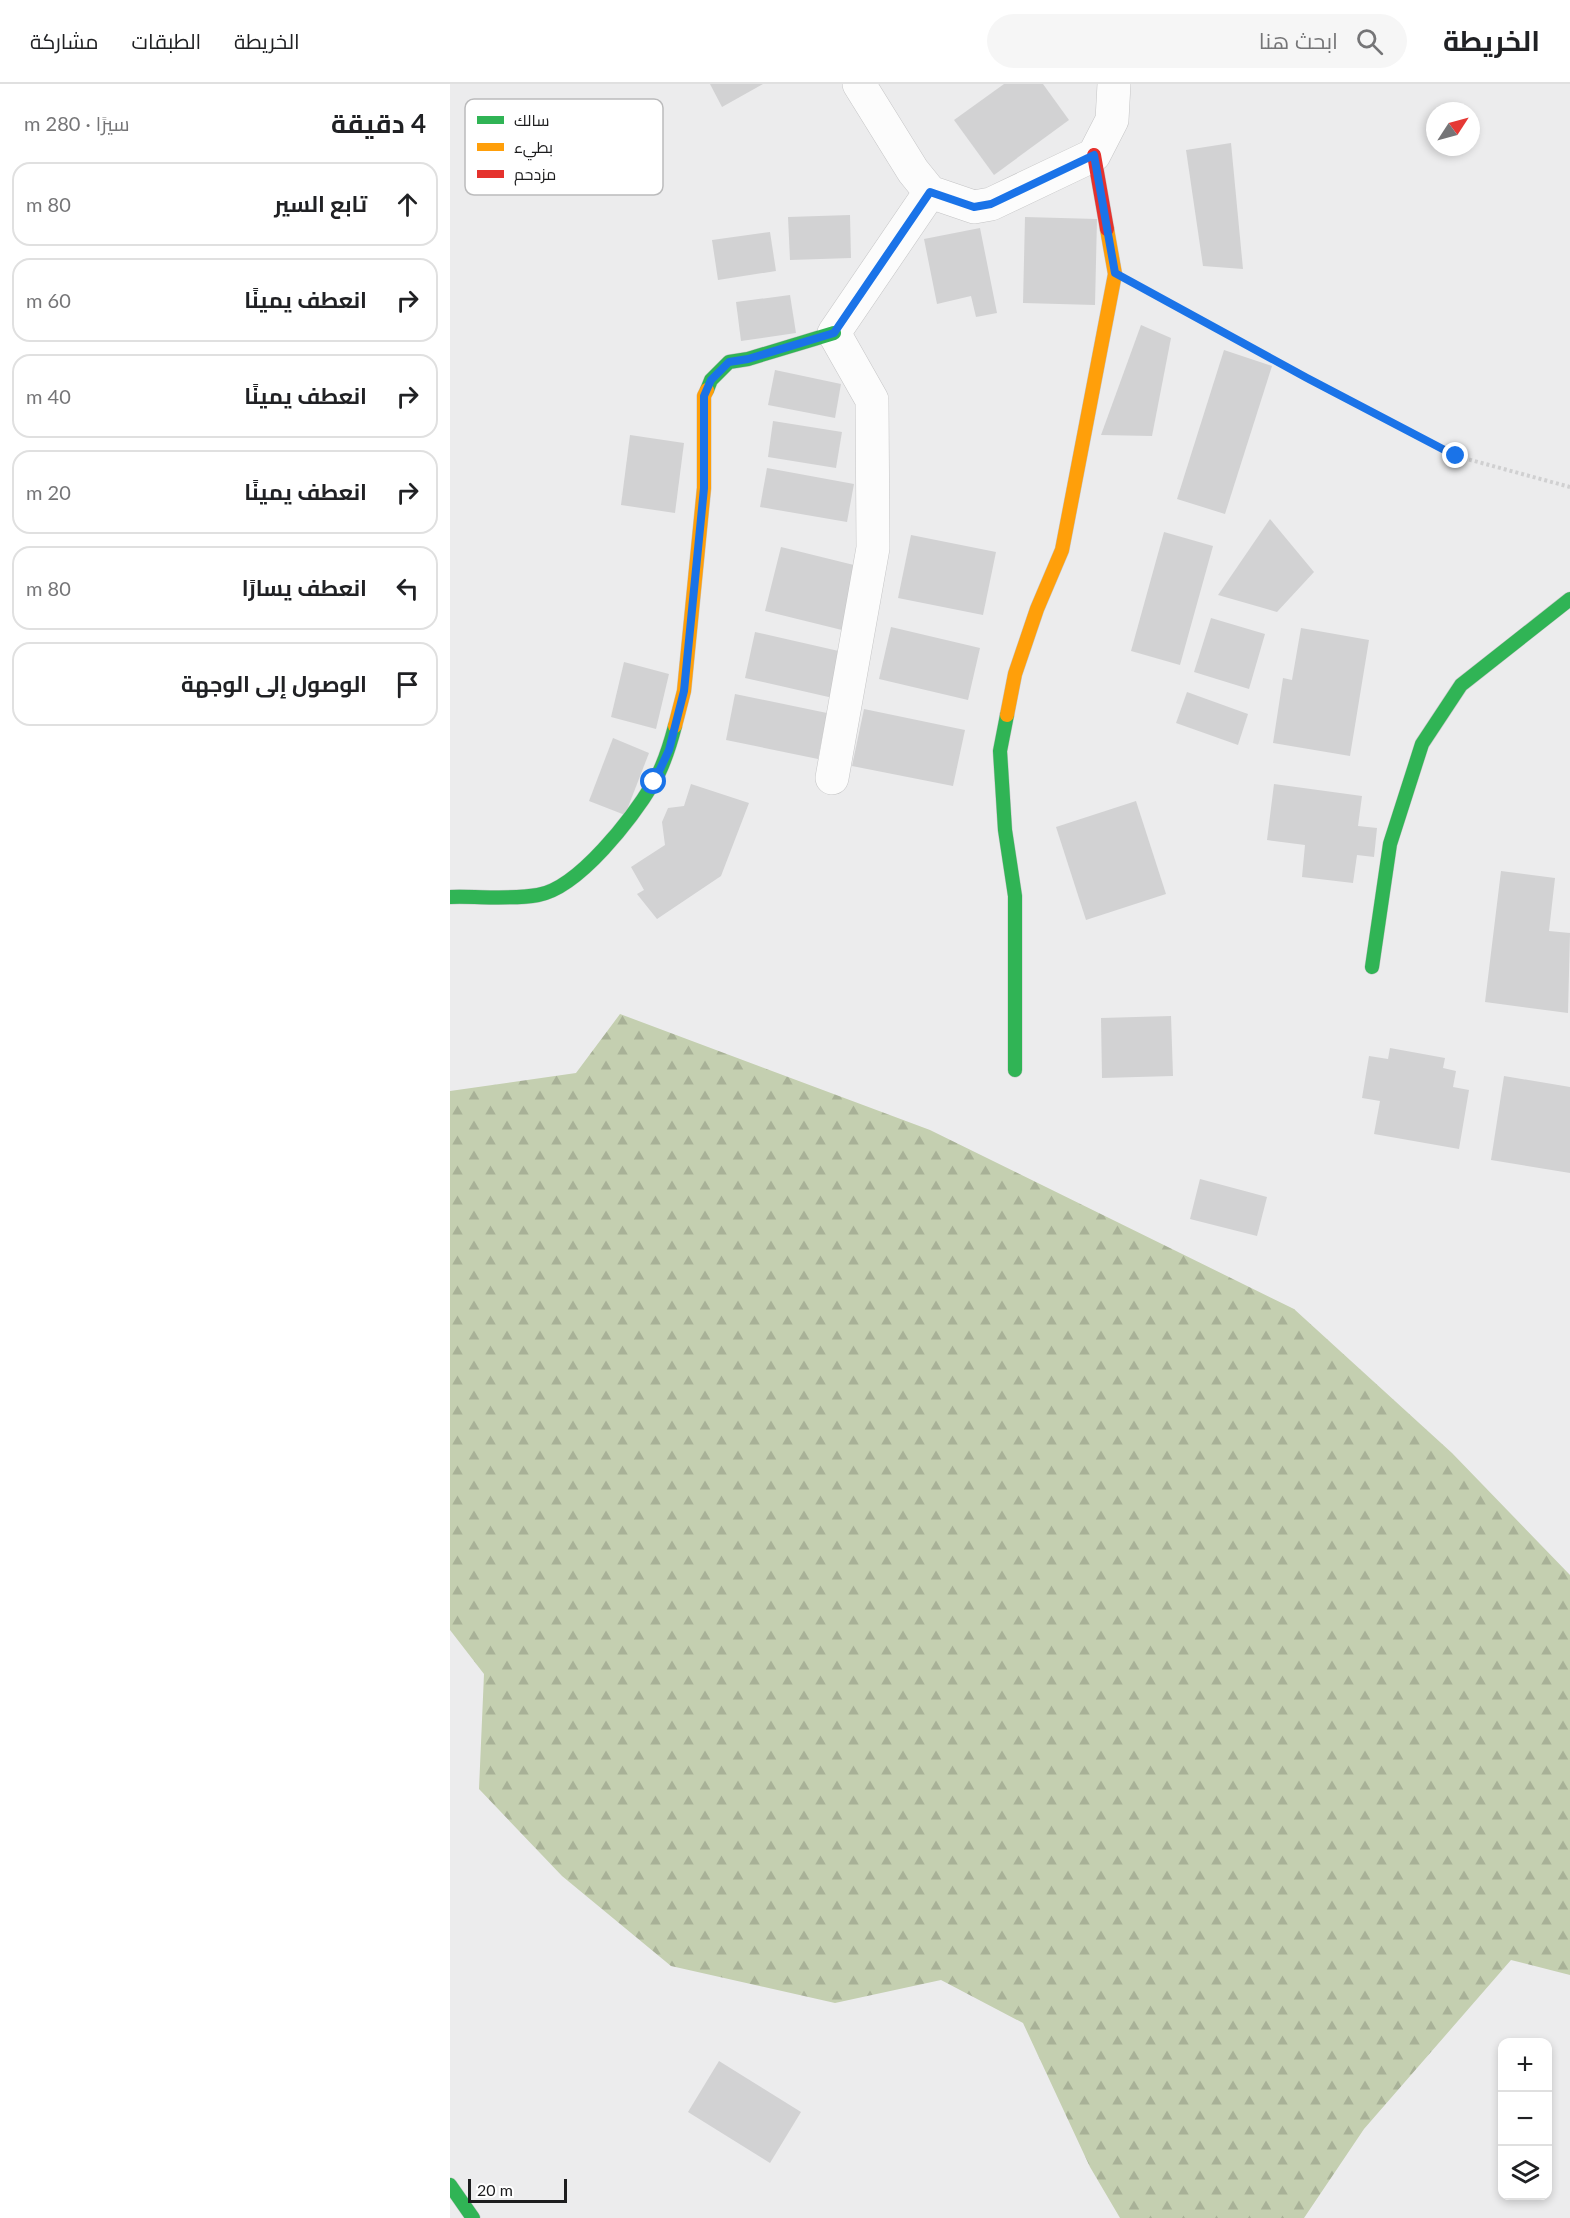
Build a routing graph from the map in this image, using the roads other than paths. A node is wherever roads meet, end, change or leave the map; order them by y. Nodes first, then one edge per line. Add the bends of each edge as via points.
1 (859, 84) edge
2 (1114, 84) edge
3 (1094, 155) junction
4 (930, 192) junction
5 (834, 333) junction
6 (1570, 599) edge
7 (832, 778) dead end
8 (450, 897) edge
9 (1372, 967) dead end
10 (1015, 1070) dead end
11 (450, 2185) edge
12 (473, 2218) edge

1 - 4 street
2 - 3 street via 1112,120
3 - 4 street via 991,204 974,207
3 - 10 main road via 1115,273 1062,550 1015,674 1000,752 1005,830 1015,896
4 - 5 street
5 - 7 street via 872,400 873,548
5 - 8 main road via 729,362 711,380 704,396 704,488 684,691 669,750 654,782 578,877 539,895
6 - 9 main road via 1461,685 1422,744 1390,844
11 - 12 main road

